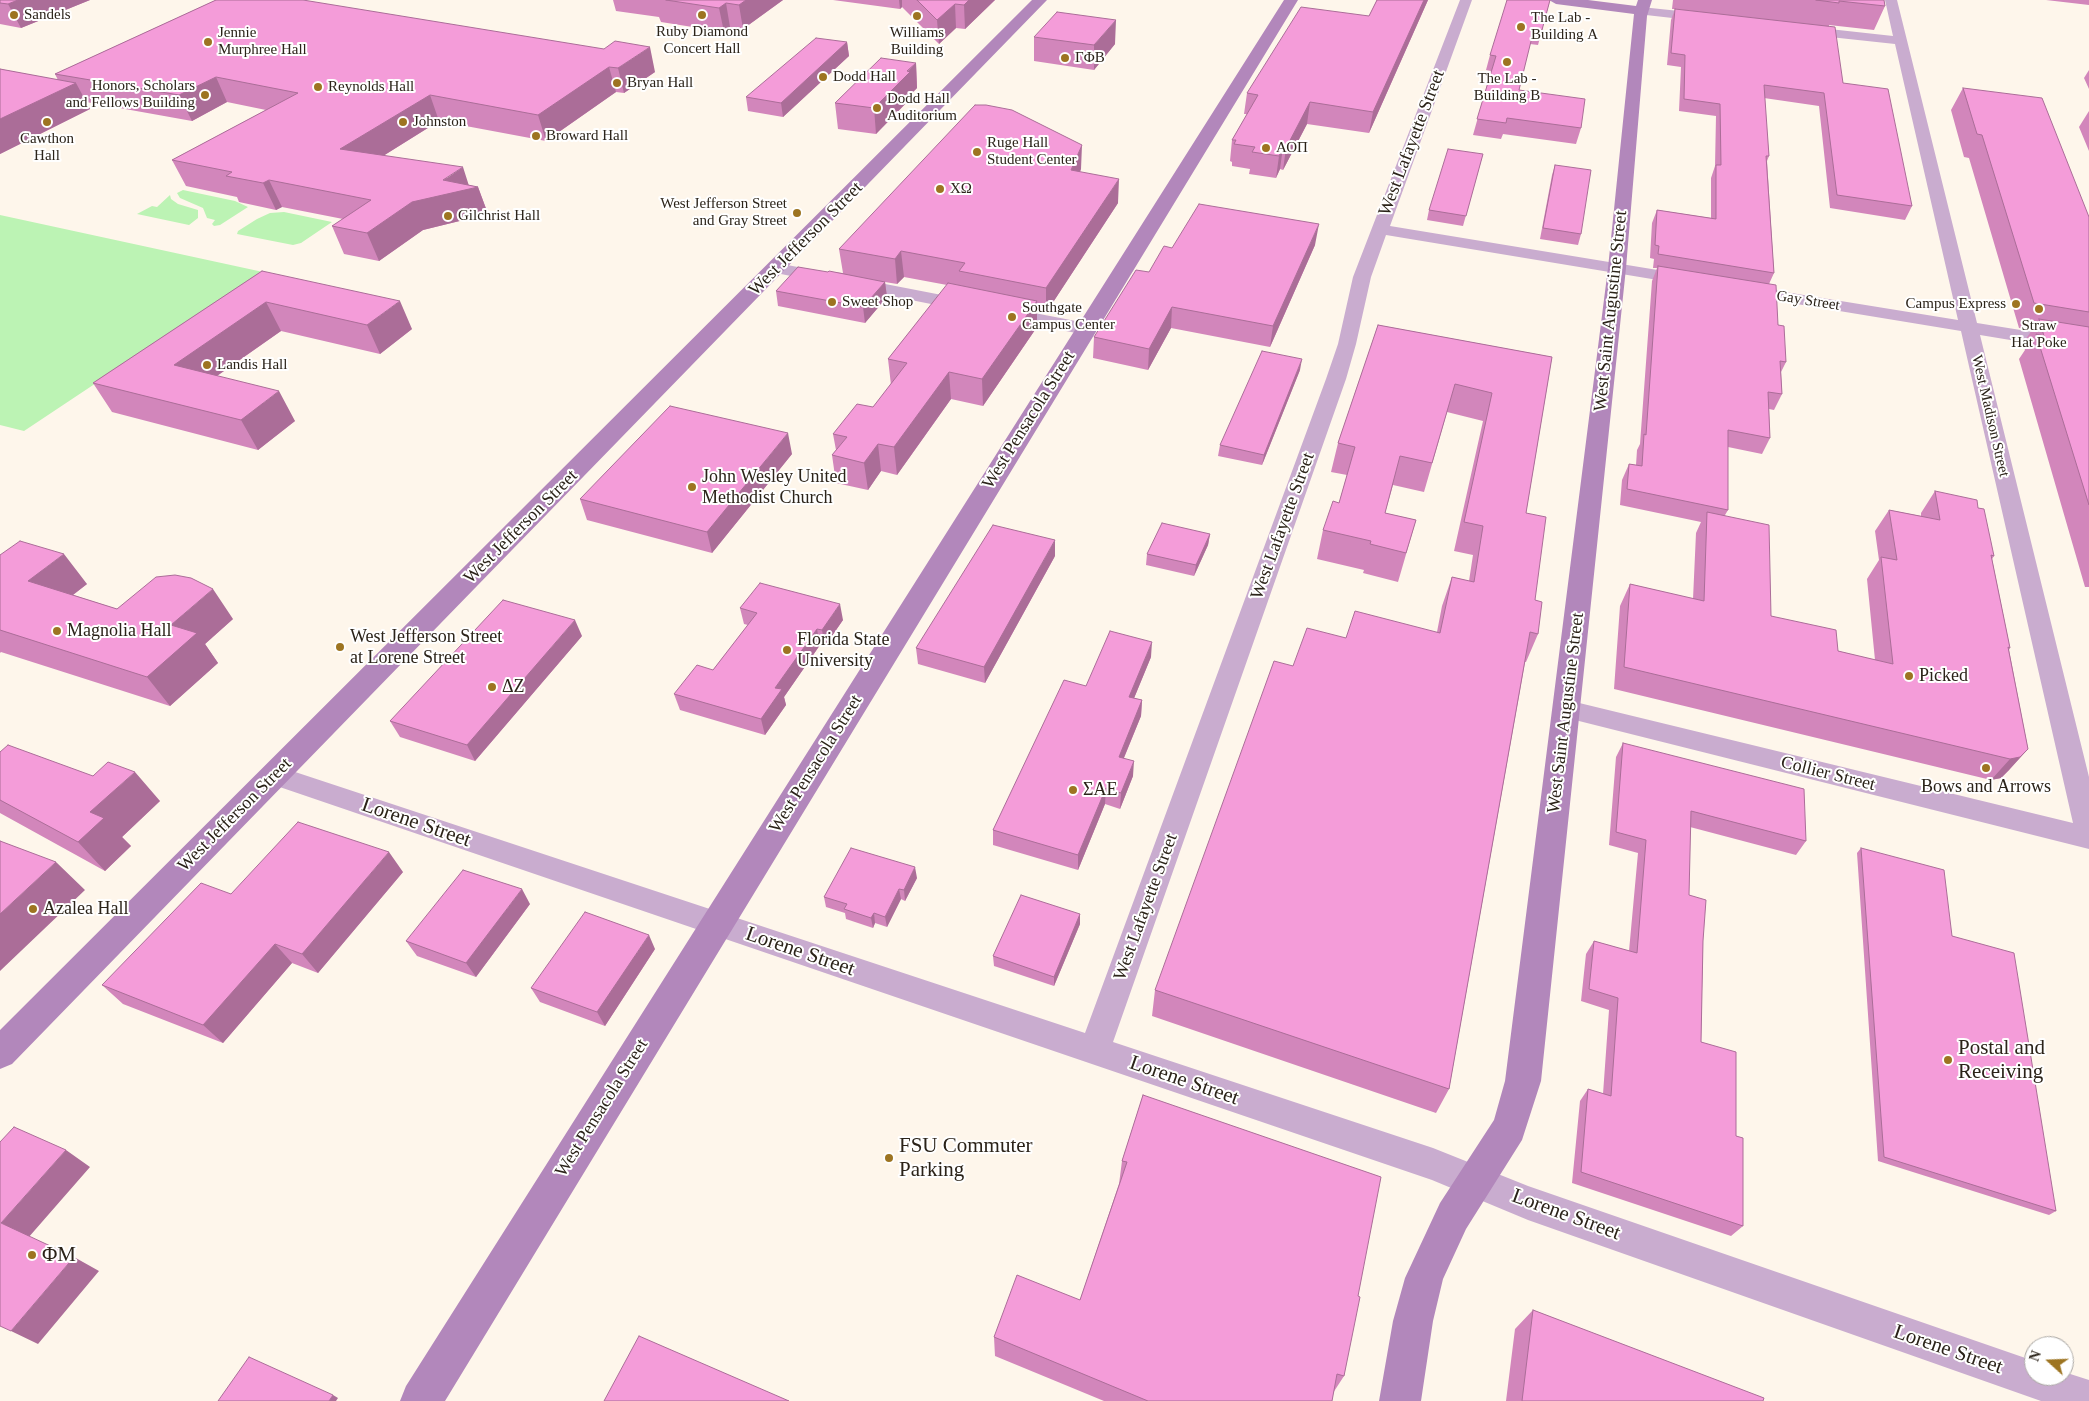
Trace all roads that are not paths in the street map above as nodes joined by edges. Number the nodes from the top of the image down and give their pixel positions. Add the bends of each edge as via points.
1 (1040, 0) edge
2 (1291, 0) edge
3 (1466, 0) edge
4 (1556, 0) edge
5 (1891, 0) edge
6 (1643, 5) edge
7 (1719, 20) edge
8 (1787, 28) edge
9 (1901, 41) junction
10 (1380, 229) junction
11 (777, 268) junction
12 (1616, 268) junction
13 (1701, 283) edge
14 (1726, 287) edge
15 (1968, 327) junction
16 (1086, 329) junction
17 (2089, 347) edge
18 (1567, 709) junction
19 (274, 776) junction
20 (2089, 832) edge
21 (2089, 838) edge
22 (716, 924) junction
23 (1094, 1051) junction
24 (0, 1053) edge
25 (1475, 1181) junction
26 (2089, 1400) edge
27 (421, 1401) edge
28 (1400, 1401) edge

1 - 11 main road, West Jefferson Street
2 - 16 main road, West Pensacola Street
3 - 10 street, West Lafayette Street
4 - 6 main road
5 - 9 street, West Madison Street
6 - 7 street
6 - 12 main road, West Saint Augustine Street
8 - 9 street
9 - 15 street, West Madison Street
10 - 12 street
10 - 23 street, West Lafayette Street via 1362,277 1336,379
11 - 16 street
11 - 19 main road, West Jefferson Street
12 - 13 street
12 - 18 main road, West Saint Augustine Street
14 - 15 street, Gay Street
15 - 17 street, Gay Street
15 - 20 street, West Madison Street
16 - 22 main road, West Pensacola Street
18 - 21 street, Collier Street
18 - 25 main road, West Saint Augustine Street via 1523,1081 1509,1128
19 - 22 street, Lorene Street
19 - 24 main road, West Jefferson Street
22 - 23 street, Lorene Street
22 - 27 main road, West Pensacola Street
23 - 25 street, Lorene Street via 1433,1164
25 - 26 street, Lorene Street via 1528,1203
25 - 28 main road, West Saint Augustine Street via 1442,1237 1424,1278 1413,1321

